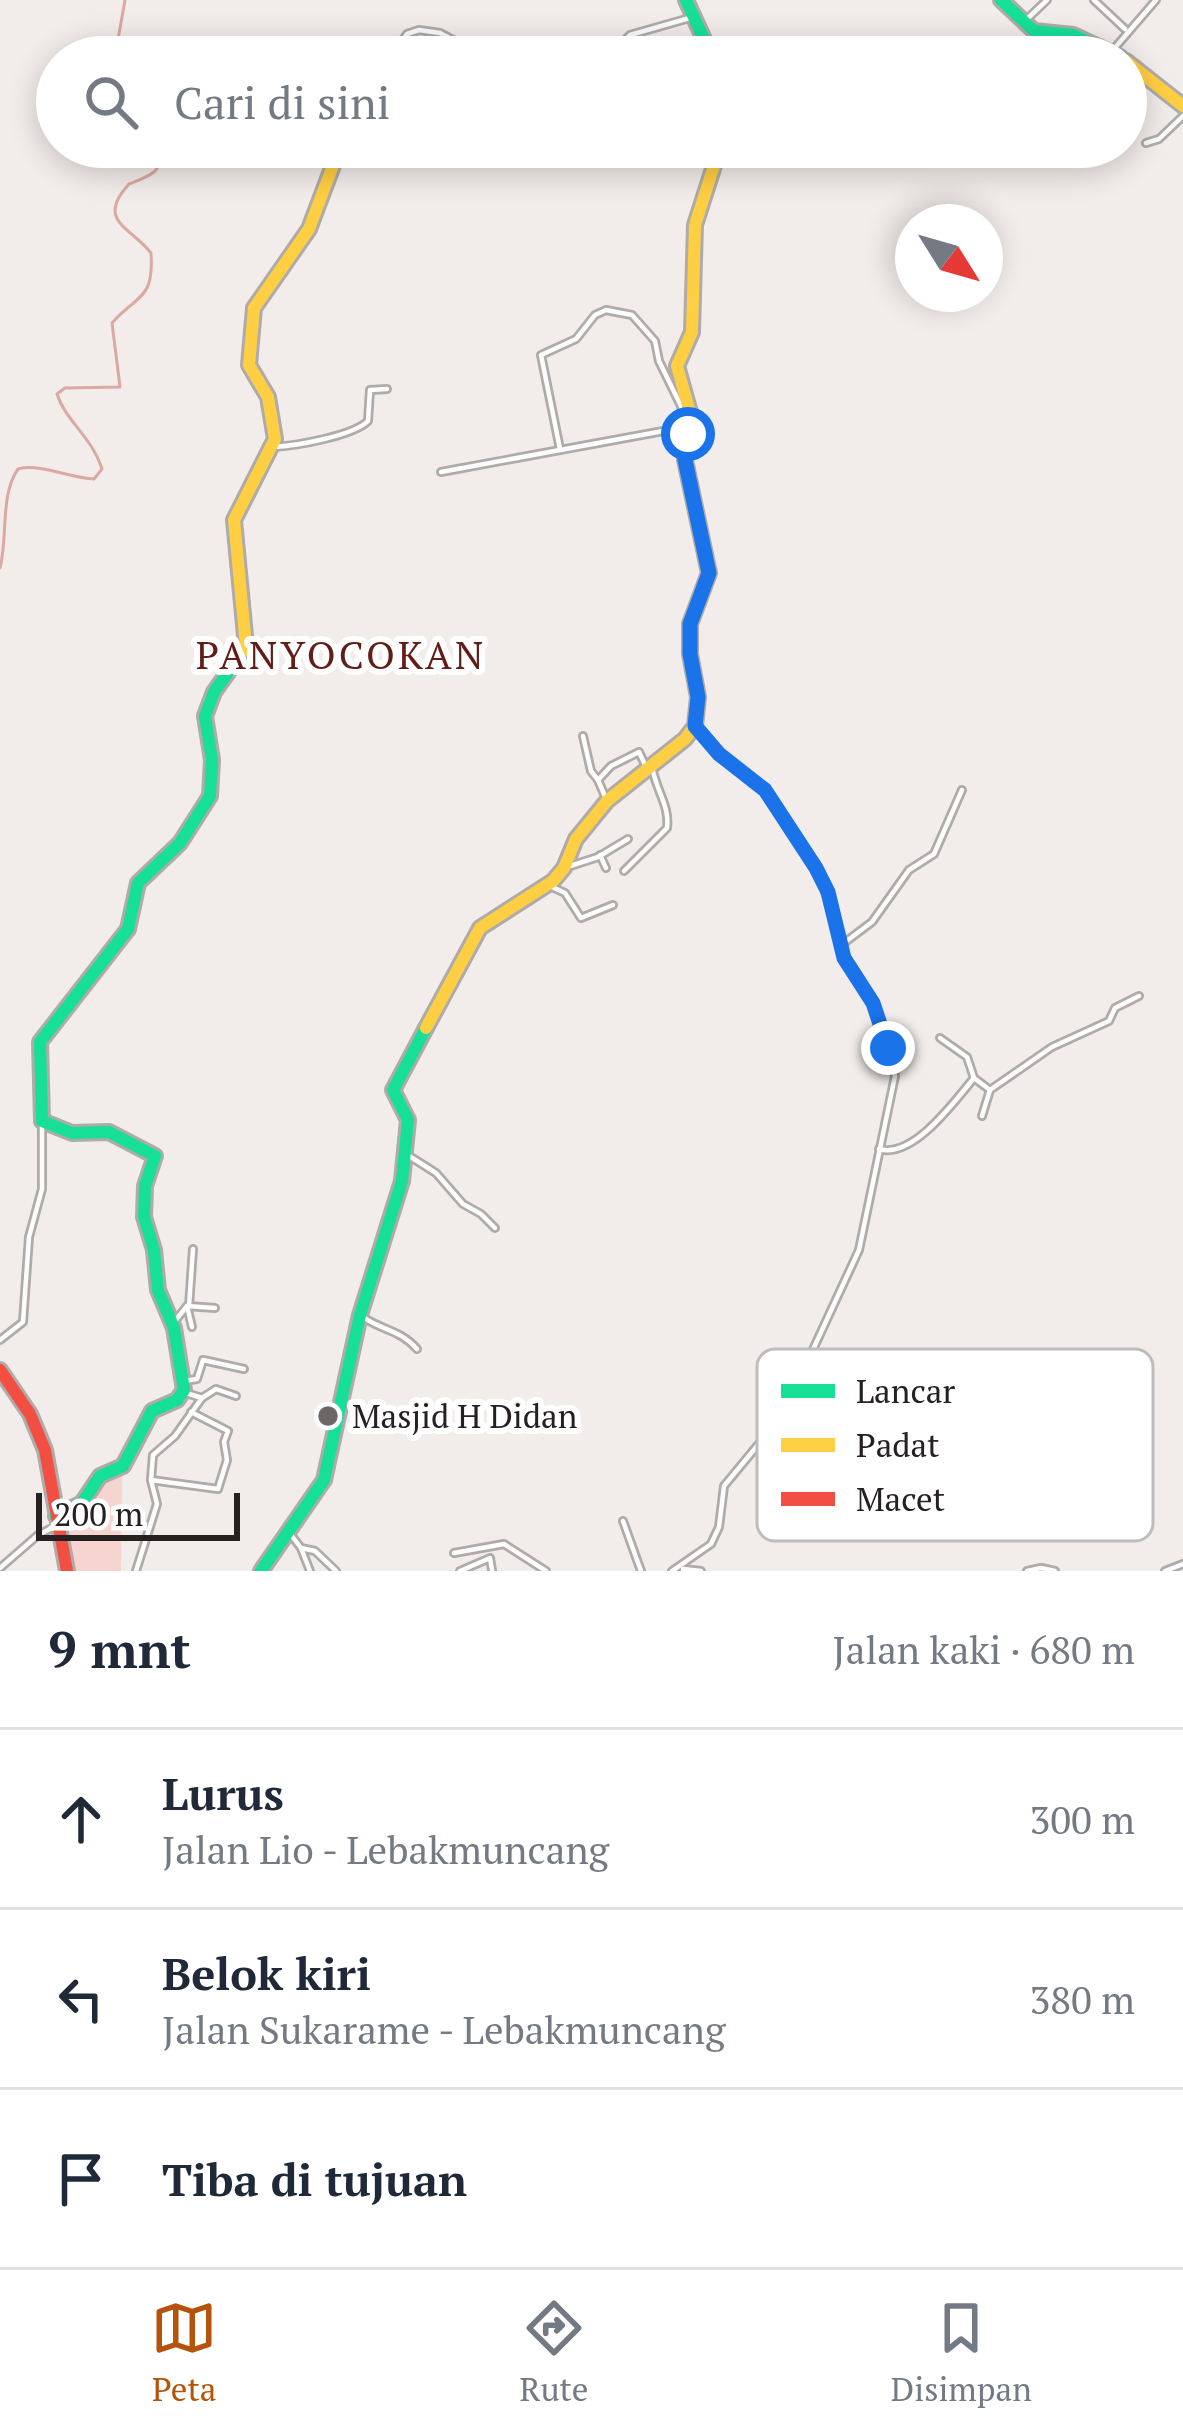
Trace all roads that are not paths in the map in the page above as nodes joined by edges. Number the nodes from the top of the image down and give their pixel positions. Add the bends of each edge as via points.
1 (686, 0) edge
2 (1047, 0) edge
3 (1094, 0) edge
4 (1156, 0) edge
5 (1007, 2) edge
6 (693, 17) junction
7 (1024, 23) junction
8 (1126, 31) junction
9 (406, 36) edge
10 (441, 36) edge
11 (630, 36) edge
12 (702, 36) edge
13 (1075, 36) edge
14 (1125, 36) edge
15 (1147, 78) edge
16 (1183, 106) edge
17 (1183, 116) edge
18 (1147, 143) edge
19 (332, 168) edge
20 (713, 168) edge
21 (387, 389) dead end
22 (687, 416) junction
23 (272, 447) junction
24 (560, 449) junction
25 (442, 472) dead end
26 (695, 726) junction
27 (583, 736) dead end
28 (650, 768) junction
29 (598, 780) junction
30 (962, 790) dead end
31 (607, 801) junction
32 (628, 839) dead end
33 (600, 855) junction
34 (564, 868) junction
35 (607, 868) dead end
36 (623, 871) dead end
37 (548, 885) junction
38 (613, 905) dead end
39 (840, 946) junction
40 (1139, 995) dead end
41 (940, 1038) dead end
42 (974, 1078) junction
43 (989, 1090) junction
44 (982, 1116) dead end
45 (42, 1120) junction
46 (880, 1149) junction
47 (406, 1154) junction
48 (495, 1228) dead end
49 (193, 1249) dead end
50 (188, 1306) junction
51 (214, 1308) dead end
52 (360, 1315) junction
53 (192, 1327) dead end
54 (174, 1328) junction
55 (0, 1340) edge
56 (417, 1349) dead end
57 (813, 1349) edge
58 (244, 1369) dead end
59 (0, 1370) edge
60 (184, 1387) junction
61 (236, 1396) dead end
62 (202, 1398) junction
63 (191, 1412) junction
64 (757, 1449) edge
65 (151, 1480) junction
66 (56, 1521) junction
67 (623, 1521) dead end
68 (288, 1532) junction
69 (489, 1546) junction
70 (302, 1548) junction
71 (454, 1553) dead end
72 (490, 1558) junction
73 (1183, 1564) edge
74 (0, 1568) edge
75 (492, 1570) edge
76 (675, 1570) edge
77 (67, 1571) edge
78 (136, 1571) edge
79 (261, 1571) edge
80 (310, 1571) edge
81 (336, 1571) edge
82 (460, 1571) edge
83 (546, 1571) edge
84 (641, 1571) edge
85 (701, 1571) edge
86 (1027, 1571) edge
87 (1055, 1571) edge
88 (1165, 1571) edge

1 - 6 street
2 - 7 street
3 - 8 street
4 - 8 street
5 - 7 street
6 - 11 street
6 - 12 street
7 - 13 street
8 - 14 street
9 - 10 street
15 - 16 street
17 - 18 street
19 - 23 street via 309,229 254,308 249,365 274,414
20 - 22 street via 695,225 692,332 677,366
21 - 23 street via 370,390 368,421 359,429
22 - 24 street via 674,429
22 - 24 street via 650,333 632,315 606,310 576,339 541,355
22 - 26 street via 685,460 709,573 690,624
23 - 45 street via 234,520 246,646 205,716 210,796 181,843 138,883 128,929 41,1036
24 - 25 street
26 - 28 street
26 - 39 street via 765,790 802,846 828,892
27 - 29 street
28 - 29 street via 638,752
28 - 31 street
28 - 36 street via 667,828
29 - 31 street
30 - 39 street via 934,854 909,870 872,922
31 - 34 street via 576,838
32 - 33 street
33 - 34 street
33 - 35 street
34 - 37 street
37 - 38 street via 565,893 581,918
37 - 47 street via 482,926 434,1008 393,1090 408,1120
39 - 46 street via 873,1003 895,1076
40 - 43 street
41 - 42 street via 968,1057
42 - 43 street
42 - 46 street via 911,1146
43 - 44 street
45 - 54 street via 72,1132 109,1132 155,1156 143,1217
45 - 55 street via 42,1189 29,1237 23,1322
46 - 57 street via 862,1242
47 - 48 street
47 - 52 street
49 - 50 street
50 - 51 street
50 - 53 street
50 - 54 street
52 - 56 street
52 - 68 street via 324,1480
54 - 60 street
58 - 60 street via 202,1360 197,1379
59 - 66 street via 41,1440
60 - 62 street
60 - 66 street via 152,1411 124,1465 100,1476 82,1503
61 - 62 street via 216,1389
62 - 63 street
63 - 65 street via 155,1450
63 - 65 street via 228,1430 217,1491
64 - 76 street via 727,1482 711,1544
65 - 78 street via 158,1504
66 - 74 street
66 - 77 street
67 - 84 street
68 - 70 street
68 - 79 street
69 - 71 street
69 - 72 street
69 - 83 street via 508,1545
70 - 80 street
70 - 81 street
72 - 75 street
72 - 82 street
73 - 88 street
76 - 85 street
86 - 87 street

